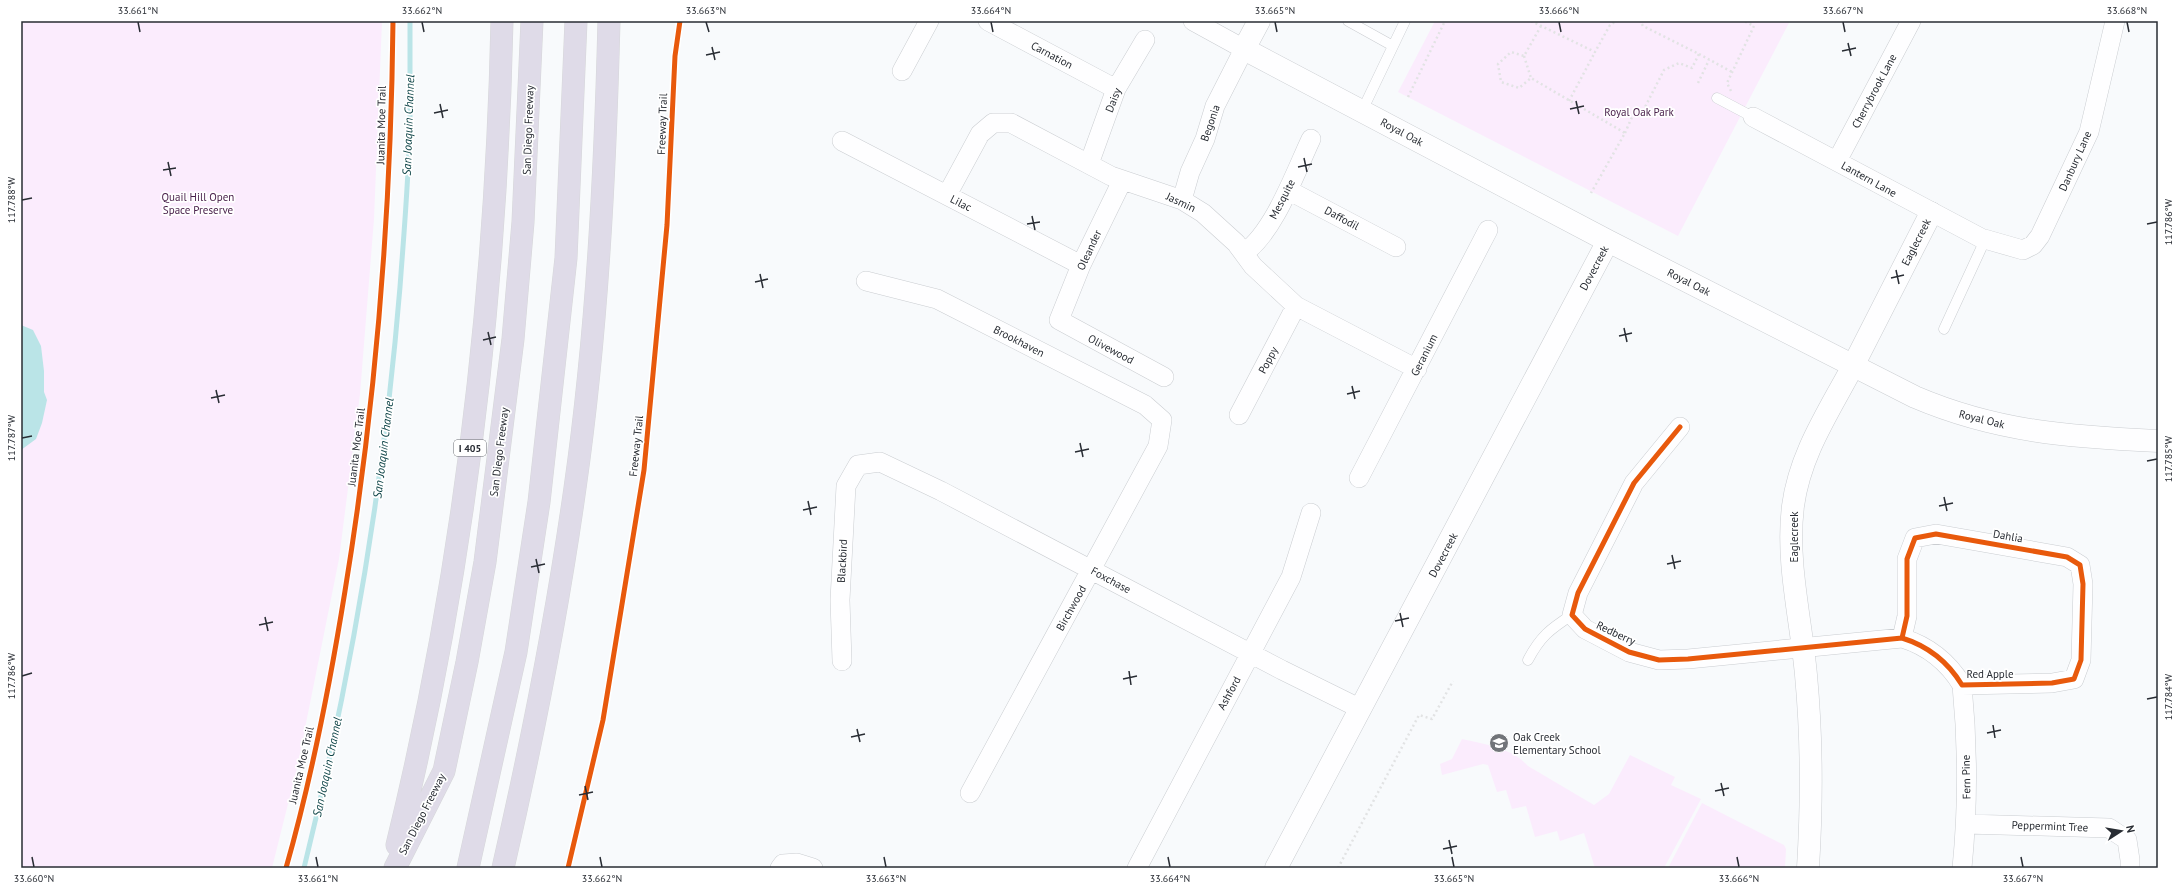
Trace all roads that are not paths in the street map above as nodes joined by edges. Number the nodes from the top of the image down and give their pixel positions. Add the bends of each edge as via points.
1 (502, 21) edge
2 (532, 21) edge
3 (576, 21) edge
4 (609, 21) edge
5 (929, 21) edge
6 (988, 21) edge
7 (1193, 21) edge
8 (1259, 21) edge
9 (1348, 21) edge
10 (1405, 21) edge
11 (1911, 21) edge
12 (2115, 21) edge
13 (1145, 40) dead end
14 (1393, 46) junction
15 (1244, 49) junction
16 (902, 71) dead end
17 (1116, 89) junction
18 (1722, 100) road end
19 (1362, 111) junction
20 (1752, 117) joint
21 (1311, 139) dead end
22 (842, 141) dead end
23 (1837, 161) junction
24 (1089, 164) junction
25 (1122, 181) junction
26 (1288, 190) junction
27 (947, 195) junction
28 (1182, 200) junction
29 (1931, 213) junction
30 (1488, 230) dead end
31 (1985, 240) junction
32 (1608, 241) junction
33 (1396, 247) dead end
34 (2007, 247) joint
35 (1244, 253) junction
36 (1081, 265) junction
37 (866, 281) dead end
38 (1296, 306) junction
39 (1059, 320) joint
40 (1944, 329) dead end
41 (1853, 365) junction
42 (1417, 369) junction
43 (1164, 377) dead end
44 (1239, 415) dead end
45 (1162, 420) joint
46 (1680, 428) dead end
47 (2158, 441) edge
48 (858, 465) joint
49 (1359, 478) dead end
50 (1310, 513) dead end
51 (1092, 569) junction
52 (1572, 615) junction
53 (1902, 638) junction
54 (1804, 648) junction
55 (1250, 653) junction
56 (1528, 660) dead end
57 (842, 661) dead end
58 (2074, 679) joint
59 (1962, 686) junction
60 (1362, 709) junction
61 (970, 793) dead end
62 (1966, 824) junction
63 (391, 868) edge
64 (395, 868) edge
65 (468, 868) edge
66 (503, 868) edge
67 (780, 868) edge
68 (813, 868) edge
69 (1137, 868) edge
70 (1276, 868) edge
71 (1808, 868) edge
72 (1962, 868) edge
73 (2130, 868) edge

1 - 63 highway, San Diego Freeway / I 405 via 490,265 467,473 431,692
2 - 64 highway, San Diego Freeway via 523,222 514,331 485,562 444,771
3 - 65 highway via 566,258 539,502 516,652
4 - 66 highway via 600,228 590,354 575,487 542,690
5 - 16 street
6 - 17 street, Carnation
7 - 15 street
8 - 15 street
9 - 14 lane
10 - 14 lane
11 - 23 street, Cherrybrook Lane
12 - 34 street, Danbury Lane via 2088,132 2040,236 2023,250
13 - 17 street, Daisy
14 - 19 lane
15 - 19 street, Royal Oak
15 - 28 street, Begonia via 1215,106
17 - 24 street, Daisy
18 - 20 lane
19 - 32 street, Royal Oak
20 - 23 street, Lantern Lane
21 - 26 street, Mesquite
22 - 27 street, Lilac
23 - 29 street, Lantern Lane
24 - 25 street, Jasmin
24 - 27 street, Jasmin via 1011,123 993,122 980,134
25 - 28 street, Jasmin
25 - 36 street, Oleander
26 - 33 street, Daffodil
26 - 35 street, Mesquite via 1266,230 1254,246
27 - 36 street, Lilac
28 - 35 street, Jasmin via 1214,222
29 - 31 street, Lantern Lane
29 - 41 street, Eaglecreek
30 - 42 street, Geranium
31 - 34 street, Lantern Lane
31 - 40 lane
32 - 41 street, Royal Oak
32 - 60 street, Dovecreek
35 - 38 street, Jasmin via 1253,266
36 - 39 street, Oleander
37 - 45 street, Brookhaven via 936,299 1145,404
38 - 42 street, Jasmin
38 - 44 street, Poppy
39 - 43 street, Olivewood
41 - 47 street, Royal Oak via 1942,408 1975,418 2046,434
41 - 54 street, Eaglecreek via 1812,442 1804,462 1794,504 1791,528 1792,558
42 - 49 street, Geranium
45 - 51 street, Birchwood via 1158,446
46 - 52 street via 1634,483 1578,593
48 - 51 street, Foxchase via 880,462
48 - 57 street, Blackbird via 846,486 840,600
50 - 55 street, Ashford via 1291,577
51 - 55 street, Foxchase
51 - 61 street, Birchwood
52 - 54 street, Redberry via 1585,629 1629,652 1659,660
52 - 56 lane via 1547,631 1538,641
53 - 54 street, Red Apple
53 - 58 street, Dahlia via 1907,616 1907,559 1915,538 1936,534 2067,556 2080,565 2083,584 2081,660
53 - 59 street, Red Apple via 1924,647 1942,660 1954,672
54 - 71 street, Eaglecreek via 1811,764
55 - 60 street, Foxchase
55 - 69 street, Ashford
58 - 59 street, Red Apple via 2052,683
59 - 62 street, Fern Pine
60 - 70 street, Dovecreek
62 - 72 street, Fern Pine
62 - 73 street, Peppermint Tree via 2109,828 2126,840
67 - 68 street via 783,864 797,863

